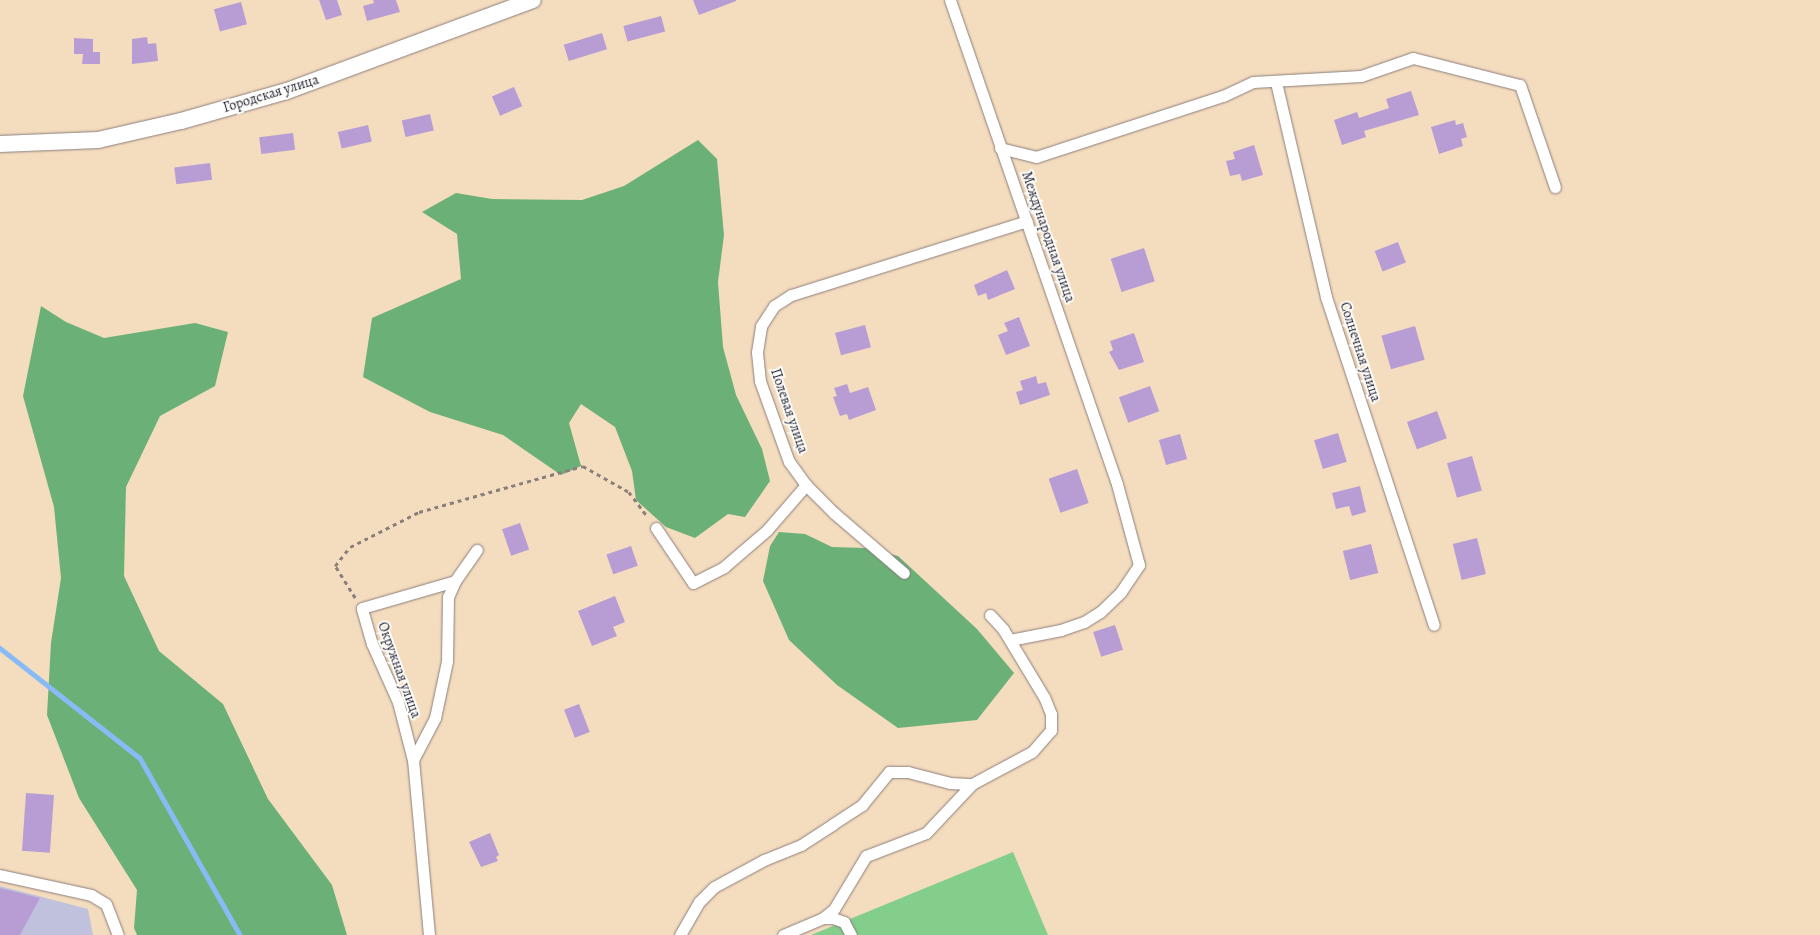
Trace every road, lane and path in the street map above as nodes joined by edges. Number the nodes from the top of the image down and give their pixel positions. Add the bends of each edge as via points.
1 (533, 0) edge
2 (950, 0) edge
3 (1276, 82) junction
4 (0, 144) edge
5 (1000, 148) junction
6 (1555, 187) dead end
7 (1027, 221) junction
8 (806, 485) junction
9 (656, 528) joint
10 (477, 550) dead end
11 (904, 573) dead end
12 (455, 581) junction
13 (362, 608) junction
14 (990, 615) dead end
15 (1434, 625) dead end
16 (1010, 640) junction
17 (413, 760) junction
18 (972, 784) junction
19 (0, 876) edge
20 (823, 918) junction
21 (118, 935) edge
22 (429, 935) edge
23 (680, 935) edge
24 (783, 935) edge
25 (851, 935) edge

1 - 4 main road, Городская улица via 296,87 182,121 98,140
2 - 5 street, Международная улица
3 - 5 street via 1253,82 1223,96 1036,158
3 - 6 street via 1361,76 1413,58 1520,85
3 - 15 street, Солнечная улица via 1326,297
5 - 7 street, Международная улица
7 - 8 street, Полевая улица via 791,295 774,306 761,326 757,352 760,381 789,462
7 - 16 street, Международная улица via 1117,484 1139,565 1100,612 1084,622
8 - 9 street via 768,530 724,567 693,583
8 - 11 street, Полевая улица via 834,514
9 - 13 path via 629,492 583,466 419,512 350,547 335,566
10 - 12 street
12 - 13 street, Окружная улица
12 - 17 street via 448,597 447,661 435,718
13 - 17 street, Окружная улица via 372,644 398,702
14 - 16 street
16 - 18 street via 1044,697 1051,714 1051,730 1032,752
17 - 22 street, Окружная улица
18 - 20 street via 926,833 866,856 834,909
18 - 23 street via 950,783 908,772 889,772 862,805 801,845 764,860 714,887 699,902
19 - 21 street via 91,895 106,904
20 - 24 street
20 - 25 street via 844,922

